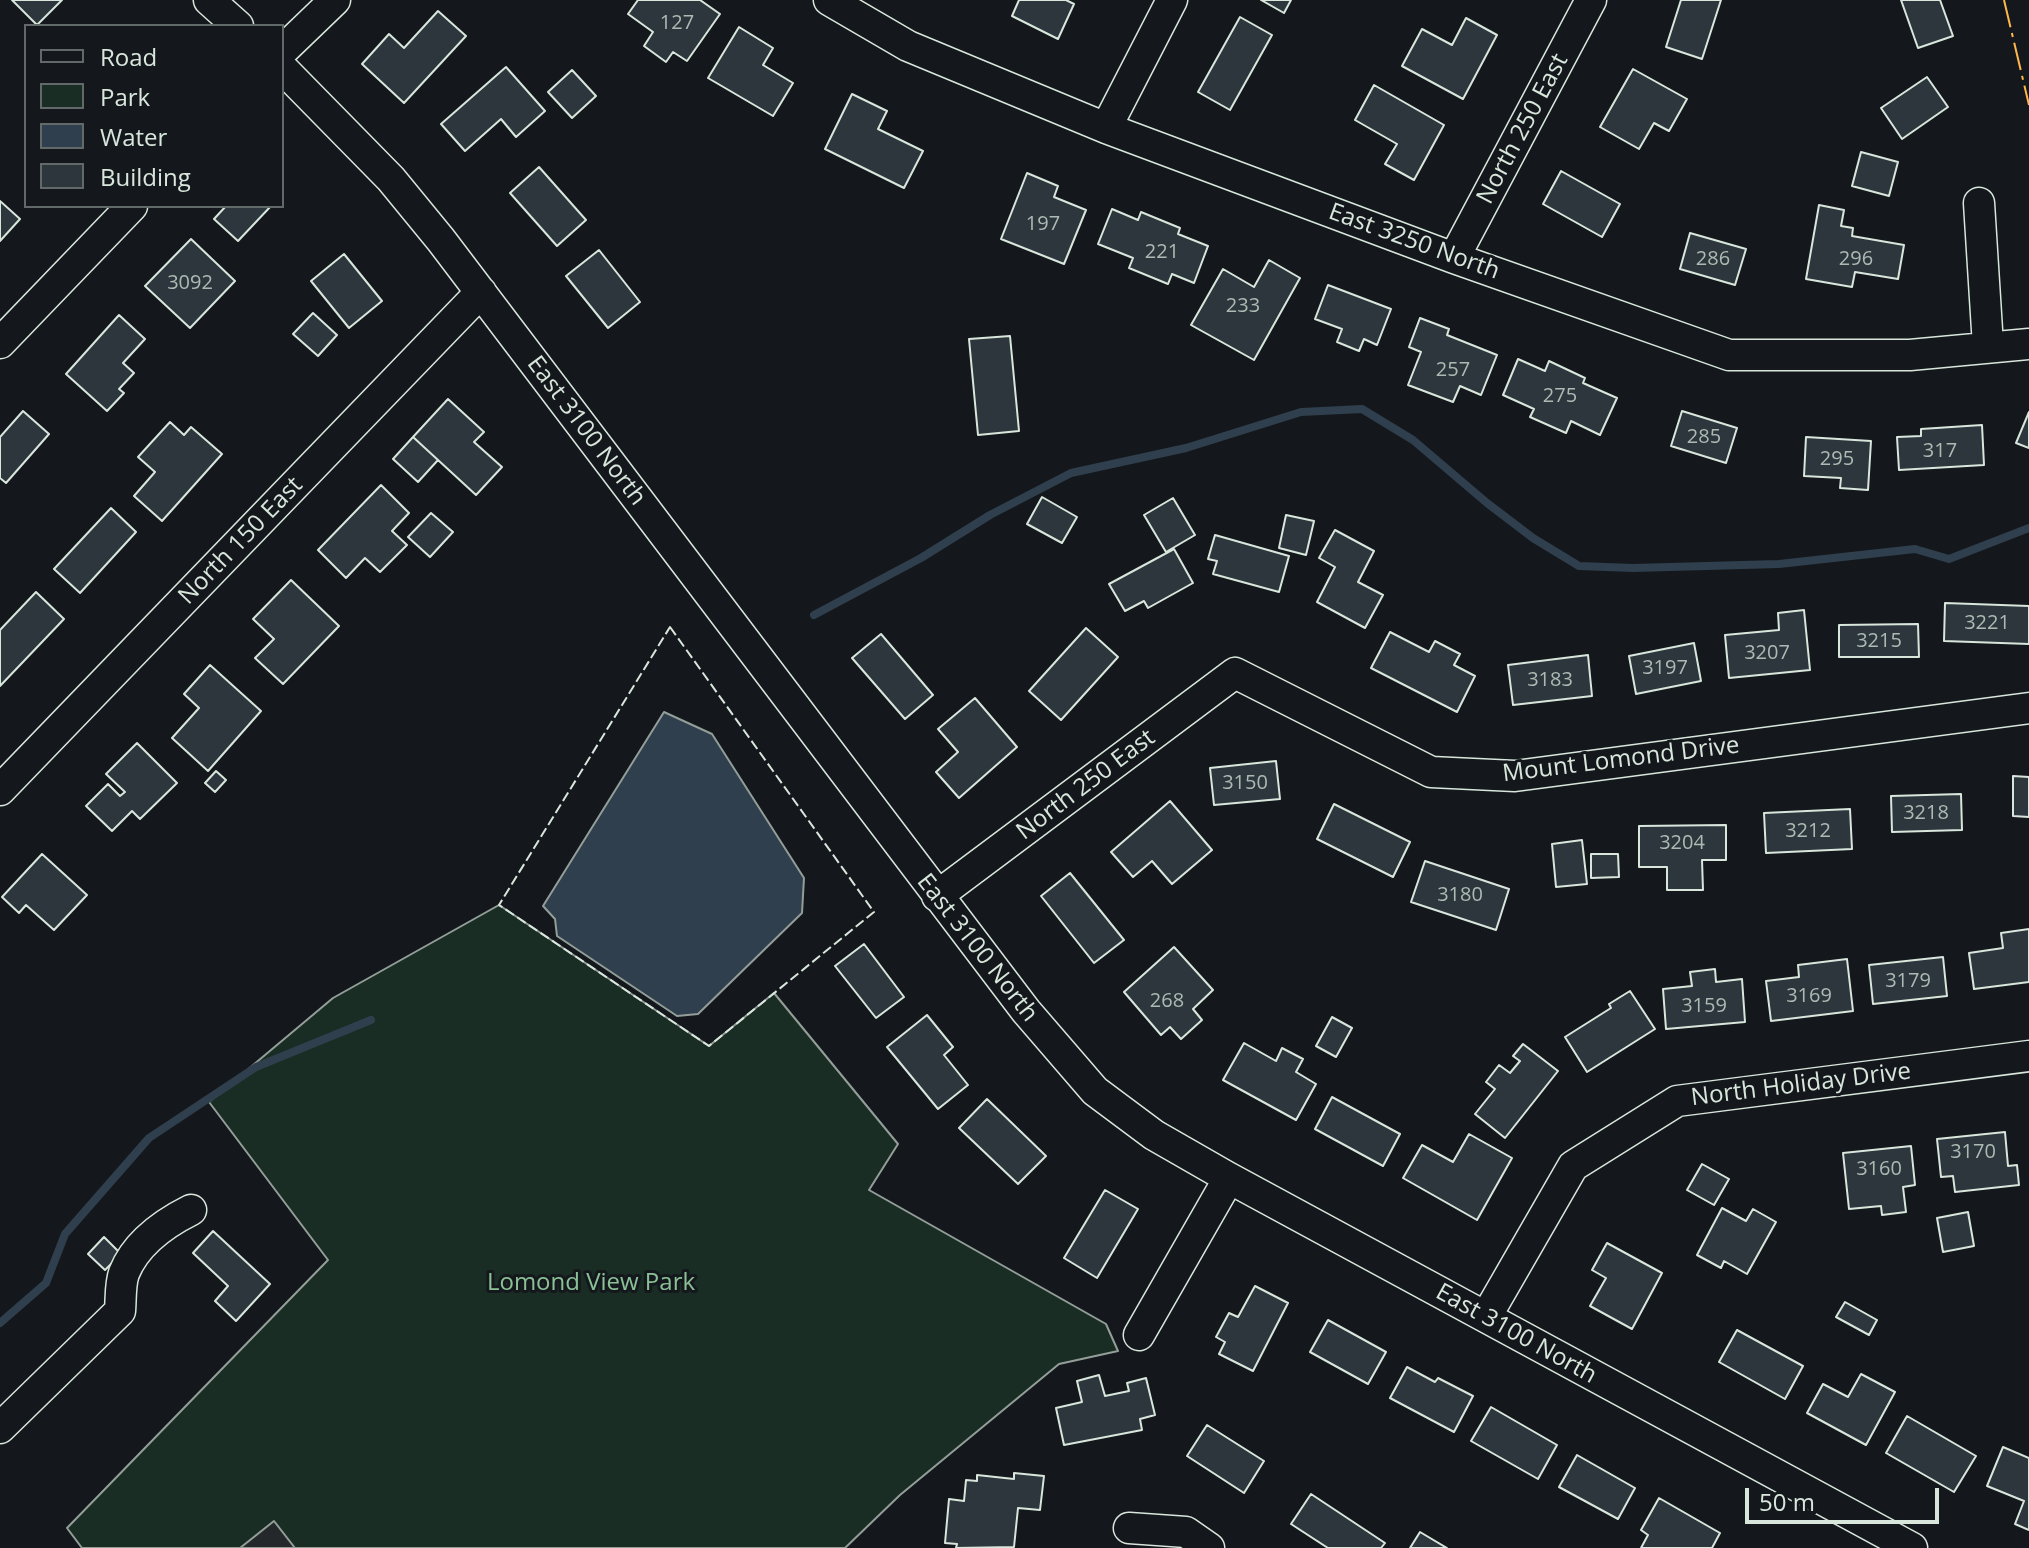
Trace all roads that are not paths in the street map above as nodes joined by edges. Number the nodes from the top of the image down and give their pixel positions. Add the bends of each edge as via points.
1 (209, 0) edge
2 (335, 0) edge
3 (829, 0) edge
4 (1172, 0) edge
5 (1591, 0) edge
6 (236, 24) edge
7 (284, 49) edge
8 (284, 70) edge
9 (1106, 128) junction
10 (1979, 203) dead end
11 (130, 208) edge
12 (1454, 258) junction
13 (481, 292) junction
14 (0, 343) edge
15 (2029, 344) edge
16 (1988, 346) junction
17 (1235, 673) joint
18 (2029, 708) edge
19 (0, 790) edge
20 (937, 896) junction
21 (2029, 1056) edge
22 (1229, 1178) junction
23 (191, 1210) dead end
24 (1486, 1317) junction
25 (1139, 1335) dead end
26 (0, 1428) edge
27 (1129, 1528) dead end
28 (1209, 1548) edge
29 (1912, 1548) edge

1 - 6 street
2 - 7 street
3 - 9 street, East 3250 North via 908,46
4 - 9 street
5 - 12 street, North 250 East
8 - 13 street, East 3100 North via 391,179
9 - 12 street, East 3250 North
10 - 16 street
11 - 14 street
12 - 16 street, East 3250 North via 1729,355 1910,355
13 - 19 street, North 150 East
13 - 20 street, East 3100 North
15 - 16 street, East 3250 North
17 - 18 street, Mount Lomond Drive via 1431,772 1515,776
17 - 20 street, North 250 East
20 - 22 street, East 3100 North via 1095,1091 1154,1135
21 - 24 street, North Holiday Drive via 1677,1101 1573,1166
22 - 24 street, East 3100 North
22 - 25 street
23 - 26 street via 165,1223 137,1249 123,1275 120,1311
24 - 29 street, East 3100 North
27 - 28 street via 1186,1532

